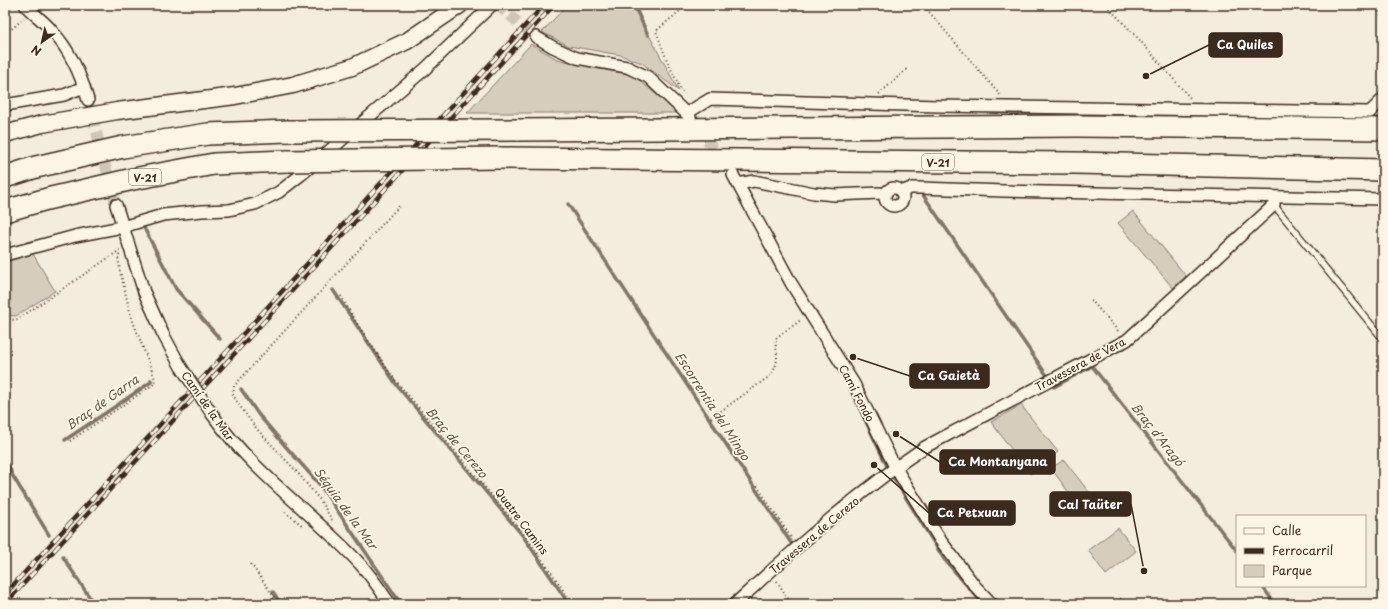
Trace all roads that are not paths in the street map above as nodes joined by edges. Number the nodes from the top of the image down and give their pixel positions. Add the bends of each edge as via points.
1 (460, 5) edge
2 (492, 5) edge
3 (28, 8) edge
4 (536, 37) tunnel mouth
5 (84, 87) junction
6 (1383, 99) edge
7 (88, 100) tunnel mouth
8 (5, 105) edge
9 (1383, 129) edge
10 (5, 134) edge
11 (1383, 170) edge
12 (5, 177) edge
13 (901, 192) junction
14 (885, 195) junction
15 (1383, 199) edge
16 (1274, 201) junction
17 (116, 205) tunnel mouth
18 (5, 211) edge
19 (122, 228) junction
20 (5, 255) edge
21 (1383, 339) edge
22 (895, 468) junction
23 (390, 604) edge
24 (735, 604) edge
25 (992, 604) edge

1 - 10 main road via 407,41 352,67 293,85 235,96 117,111 42,124
2 - 19 street via 425,69 279,192 255,204 229,210 163,215
3 - 5 street via 52,30 69,54
4 - 6 street via 577,58 627,67 648,77 691,112 710,99 1008,107 1370,112
5 - 7 street
5 - 8 street via 64,95
9 - 12 highway, bridge via 1078,126 288,131 208,134 123,147 36,167
11 - 18 highway, V-21, bridge via 499,158 288,161 207,166 125,181
13 - 14 street via 892,188
13 - 14 street via 902,202 895,207 887,204
13 - 16 street via 920,188
14 - 22 street, Camí Fondo via 814,193 754,181 735,180 791,283 854,384
15 - 16 street
16 - 21 lane
16 - 22 street, Travessera de Vera via 1127,340 925,447
17 - 19 street, Camí de la Mar
19 - 20 street via 75,236
19 - 23 street, Camí de la Mar, bridge via 144,292 163,334 181,367 224,431 243,453 362,566
22 - 24 street, Travessera de Cerezo
22 - 25 street, Camí Fondo via 941,542

